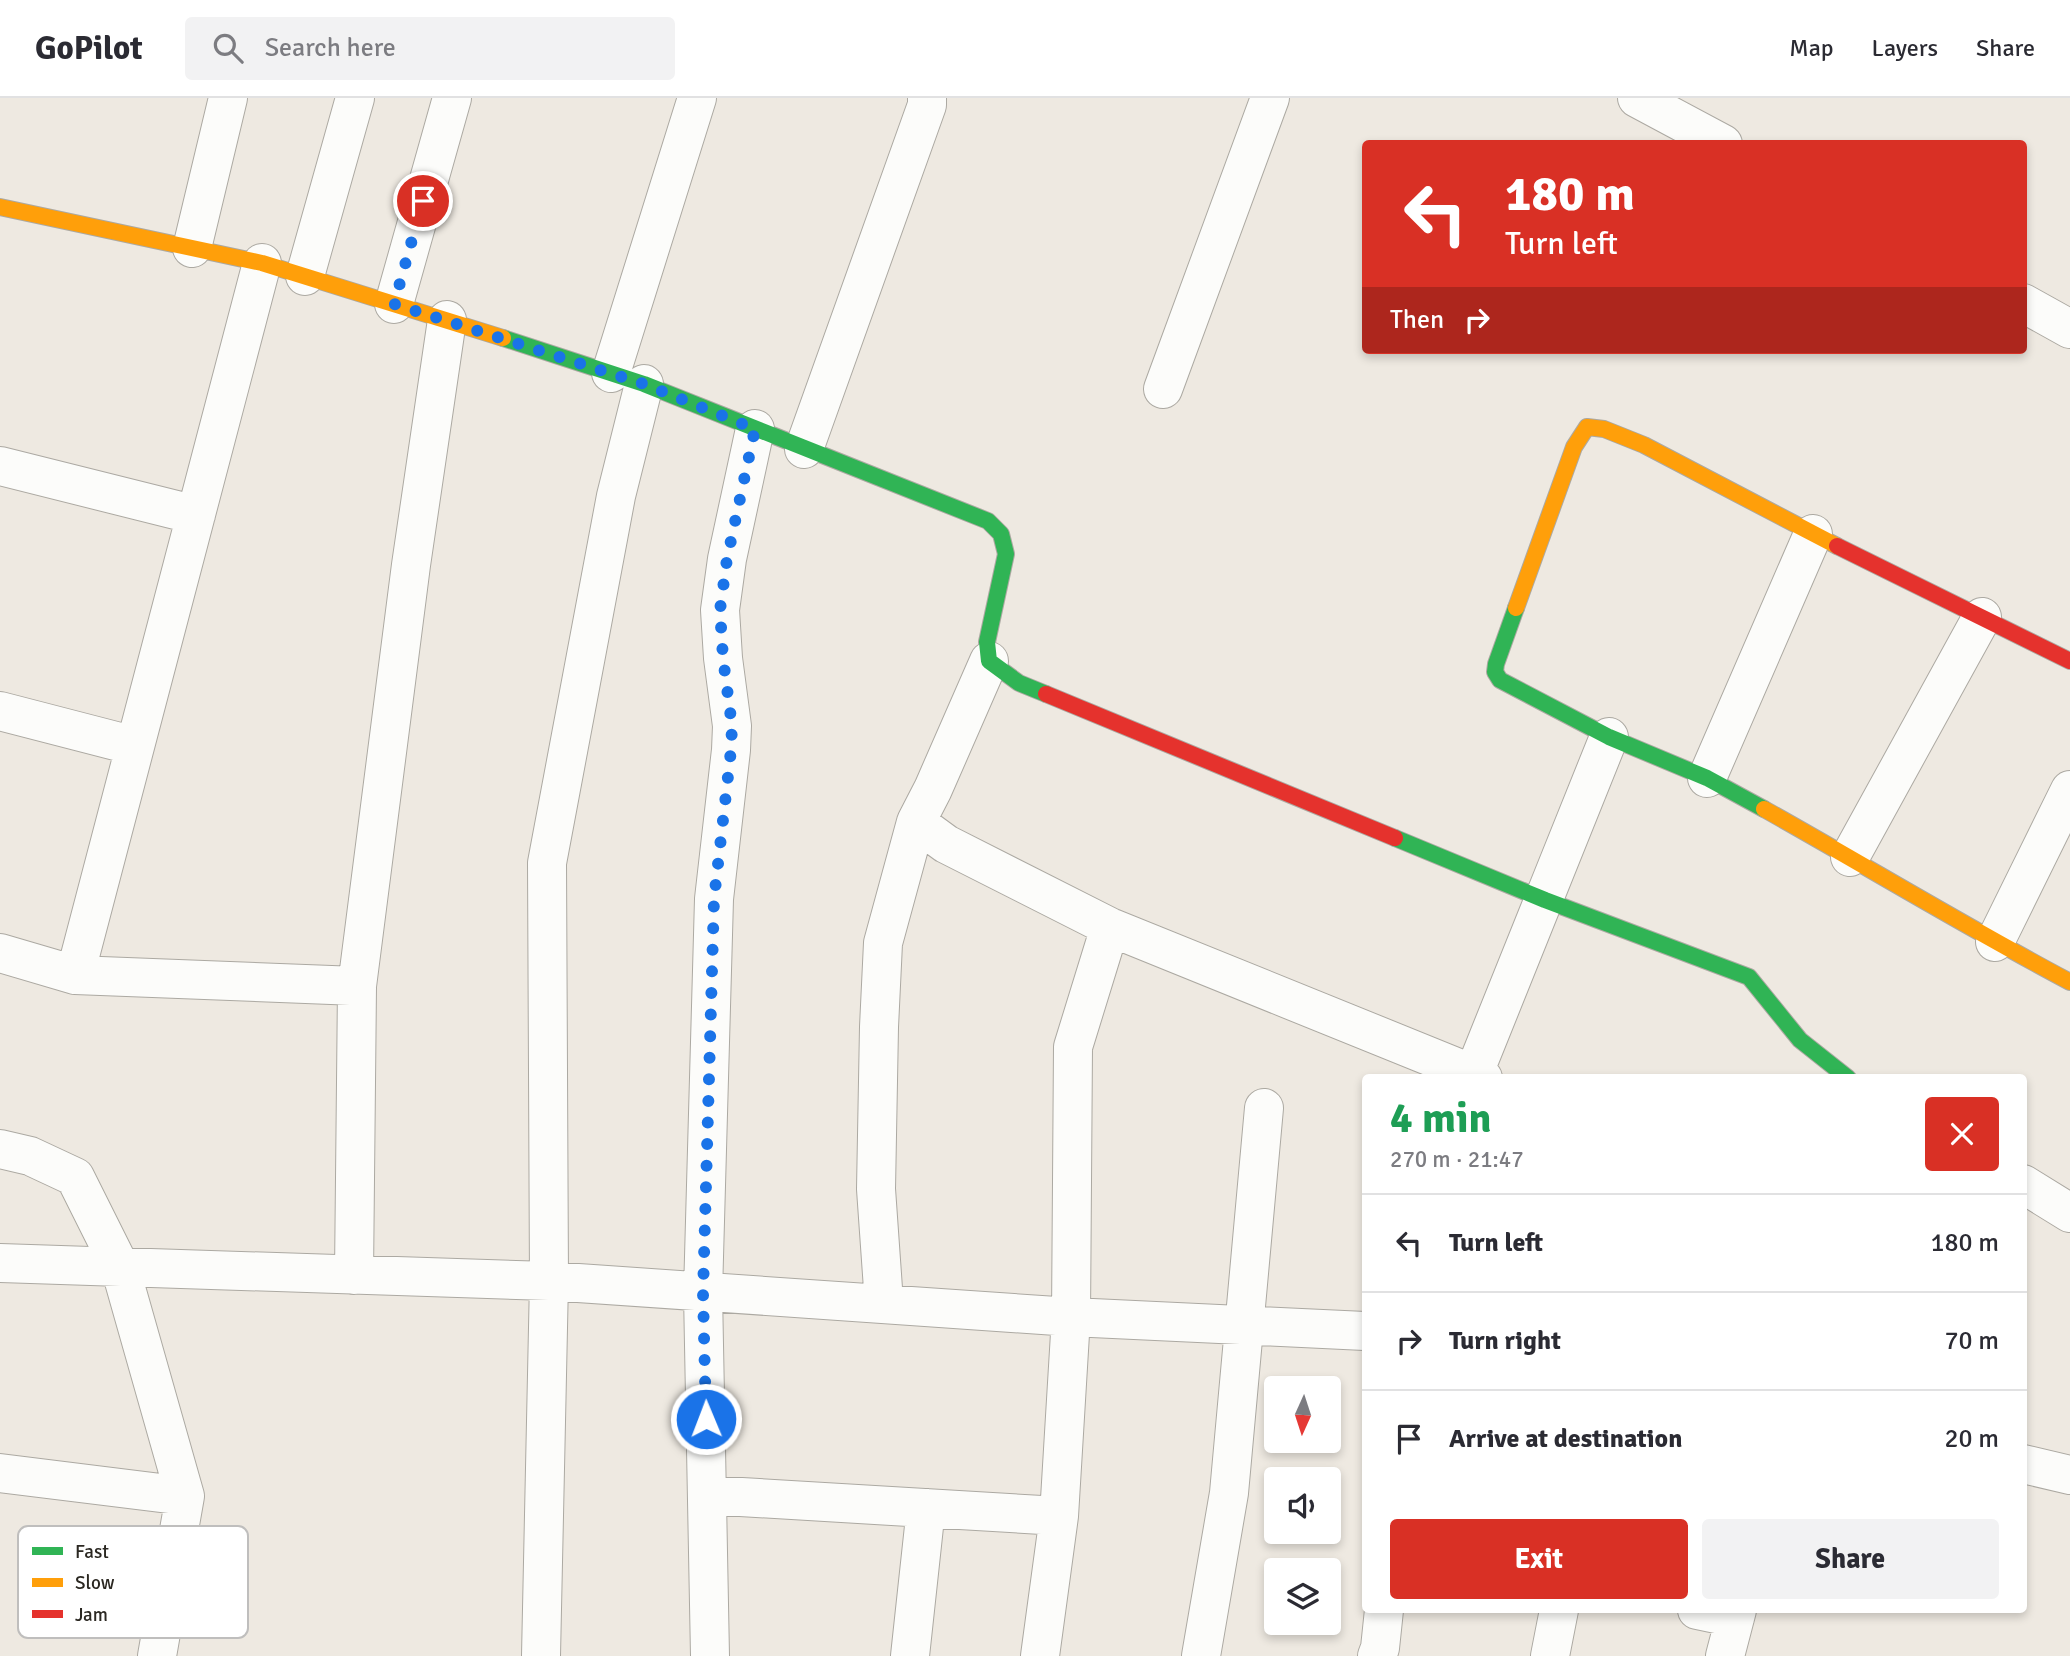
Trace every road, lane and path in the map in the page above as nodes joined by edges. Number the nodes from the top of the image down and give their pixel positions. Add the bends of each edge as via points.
1 (228, 98) edge
2 (355, 98) edge
3 (452, 98) edge
4 (697, 98) edge
5 (927, 98) edge
6 (1270, 98) edge
7 (1637, 98) edge
8 (1716, 140) edge
9 (0, 207) edge
10 (192, 248) junction
11 (262, 263) junction
12 (305, 276) junction
13 (394, 304) junction
14 (2027, 305) edge
15 (447, 320) junction
16 (2070, 329) edge
17 (627, 379) junction
18 (1163, 389) dead end
19 (755, 429) junction
20 (804, 449) junction
21 (0, 466) edge
22 (196, 515) junction
23 (1813, 534) junction
24 (1982, 617) junction
25 (989, 661) junction
26 (2070, 661) edge
27 (0, 711) edge
28 (1609, 737) junction
29 (135, 746) junction
30 (1707, 778) junction
31 (2070, 790) edge
32 (916, 822) junction
33 (1850, 857) junction
34 (1545, 900) junction
35 (1110, 927) junction
36 (1995, 942) junction
37 (0, 953) edge
38 (75, 975) junction
39 (2070, 982) edge
40 (357, 986) junction
41 (1469, 1074) edge
42 (1477, 1074) edge
43 (1836, 1074) edge
44 (1264, 1108) dead end
45 (0, 1149) edge
46 (2027, 1186) edge
47 (2070, 1213) edge
48 (0, 1263) edge
49 (120, 1267) junction
50 (354, 1275) junction
51 (550, 1281) junction
52 (703, 1293) junction
53 (884, 1303) junction
54 (1071, 1317) junction
55 (1243, 1324) junction
56 (1362, 1331) edge
57 (2027, 1465) edge
58 (0, 1473) edge
59 (2070, 1475) edge
60 (707, 1495) junction
61 (185, 1496) junction
62 (926, 1508) junction
63 (1059, 1516) junction
64 (180, 1526) edge
65 (1384, 1613) edge
66 (1558, 1613) edge
67 (1736, 1614) edge
68 (160, 1638) edge
69 (157, 1656) edge
70 (541, 1656) edge
71 (710, 1656) edge
72 (909, 1656) edge
73 (1040, 1656) edge
74 (1201, 1656) edge
75 (1377, 1656) edge
76 (1550, 1656) edge
77 (1725, 1656) edge

1 - 10 street
2 - 12 street
3 - 13 street
4 - 17 street
5 - 20 street
6 - 18 street
7 - 8 street
9 - 10 street
10 - 11 street
11 - 12 street
11 - 22 street
12 - 13 street
13 - 15 street
14 - 16 street
15 - 17 street
15 - 40 street
17 - 19 street
17 - 51 street via 616,496 547,863
19 - 20 street
19 - 52 street via 720,610 732,726 714,899
20 - 25 street via 988,521 1001,534 1006,554 987,642
21 - 22 street
22 - 29 street
23 - 24 street
23 - 28 street via 1644,445 1587,427 1566,468 1495,672 1500,680
23 - 30 street
24 - 26 street
24 - 33 street
25 - 32 street
25 - 34 street via 1019,683
27 - 29 street
28 - 30 street
28 - 34 street
29 - 38 street
30 - 33 street
31 - 36 street
32 - 35 street via 946,844
32 - 53 street via 883,943 876,1189
33 - 36 street
34 - 42 street
34 - 43 street via 1749,977 1800,1040
35 - 41 street
35 - 54 street via 1073,1046
36 - 39 street
37 - 38 street
38 - 40 street
40 - 50 street
44 - 55 street
45 - 49 street via 30,1156 75,1177
46 - 47 street
48 - 49 street
49 - 50 street
49 - 61 street
50 - 51 street
51 - 52 street
51 - 70 street
52 - 53 street
52 - 60 street
53 - 54 street
54 - 55 street
54 - 63 street
55 - 56 street
55 - 74 street via 1229,1493
57 - 59 street
58 - 61 street
60 - 62 street
60 - 71 street
61 - 64 street
62 - 63 street
62 - 72 street
63 - 73 street
65 - 75 street
66 - 76 street
67 - 77 street
68 - 69 street

